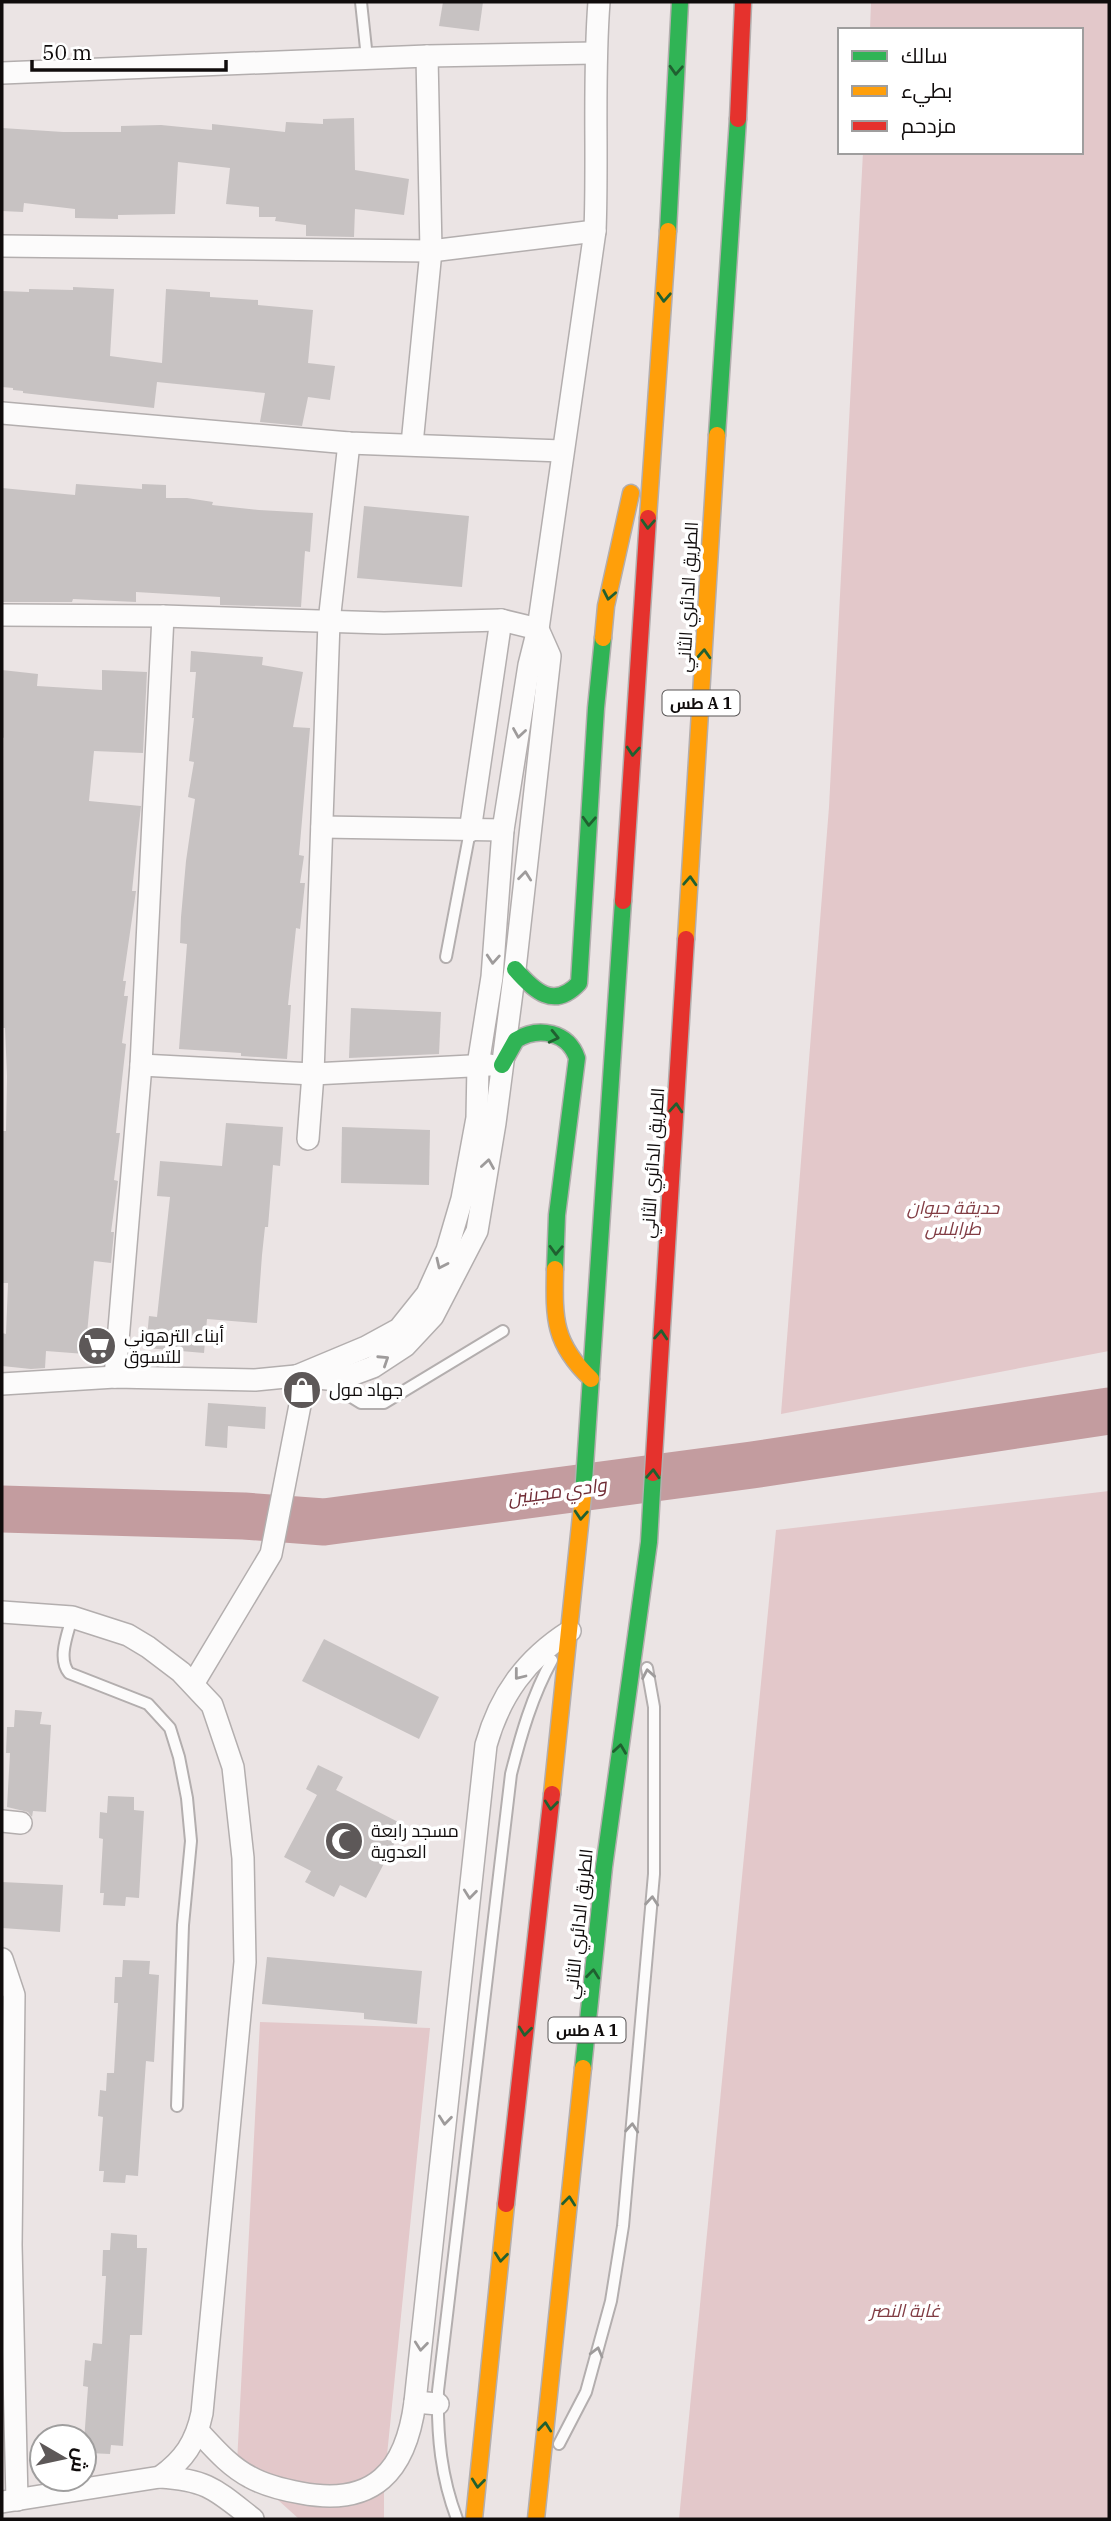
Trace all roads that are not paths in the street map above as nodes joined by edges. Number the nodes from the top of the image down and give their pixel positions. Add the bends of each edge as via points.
1 (362, 2) edge
2 (599, 2) edge
3 (680, 2) edge
4 (743, 2) edge
5 (595, 53) junction
6 (427, 56) junction
7 (368, 58) junction
8 (2, 72) edge
9 (595, 231) junction
10 (2, 246) edge
11 (431, 251) junction
12 (2, 413) edge
13 (652, 435) junction
14 (349, 443) junction
15 (412, 444) junction
16 (562, 451) junction
17 (2, 615) edge
18 (163, 616) junction
19 (500, 620) junction
20 (329, 622) junction
21 (538, 629) junction
22 (322, 827) junction
23 (503, 830) junction
24 (470, 831) junction
25 (446, 957) dead end
26 (515, 969) junction
27 (141, 1065) junction
28 (478, 1065) junction
29 (502, 1065) junction
30 (313, 1074) junction
31 (308, 1139) dead end
32 (503, 1331) dead end
33 (296, 1376) junction
34 (115, 1377) junction
35 (591, 1379) junction
36 (338, 1380) junction
37 (2, 1384) edge
38 (2, 1612) edge
39 (72, 1617) junction
40 (639, 1620) junction
41 (570, 1631) junction
42 (193, 1684) junction
43 (2, 1959) edge
44 (177, 2106) dead end
45 (6, 2245) edge
46 (7, 2381) edge
47 (415, 2402) junction
48 (438, 2404) junction
49 (198, 2431) junction
50 (160, 2477) junction
51 (540, 2480) junction
52 (9, 2501) edge
53 (245, 2519) edge
54 (457, 2519) edge
55 (474, 2519) edge
56 (536, 2519) edge

1 - 7 lane
2 - 5 street
3 -> 13 highway, طس A 1 via 662,338
40 -> 4 highway, الطريق الدائري الثاني / طس A 1 via 649,1542 736,176
5 - 6 street
5 - 9 street
6 - 7 street
6 - 11 street
7 - 8 street
9 - 11 street
9 - 16 street
10 - 11 street
11 - 15 street
12 - 14 street
13 -> 26 highway via 630,495 606,606 579,984 573,992 548,996 537,993
13 -> 35 highway, طس A 1
14 - 15 street
14 - 20 street
15 - 16 street
16 - 21 street
17 - 18 street
18 - 20 street
18 - 27 street
19 - 20 street
19 - 21 street
19 - 24 street
20 - 22 street
21 -> 23 street
26 -> 21 street via 550,670 550,656
22 - 24 street
22 - 30 street
23 - 24 street
23 -> 28 street via 492,977
24 - 25 lane
26 - 29 street
27 - 30 street
27 - 34 street
28 - 29 street
28 - 30 street
28 -> 33 street via 477,1118 462,1199 447,1250 427,1294 399,1329
29 -> 35 highway via 515,1041 527,1035 556,1035 573,1047 577,1058 557,1215 554,1315 556,1331 571,1360
36 -> 29 street via 373,1367 405,1346 433,1316 477,1231
30 - 31 street
32 - 36 lane via 384,1402 361,1403 348,1395
33 - 34 street via 255,1380
33 - 36 street
33 - 42 street via 301,1400 271,1554
34 - 37 street
35 -> 41 highway, طس A 1
38 - 39 street
39 - 42 street via 128,1635
39 - 44 lane via 64,1667 148,1704 170,1728 179,1757 191,1841 183,1926
51 -> 40 highway, الطريق الدائري الثاني / طس A 1 via 604,1867
51 -> 40 lane via 586,2392 611,2301 623,2226 654,1874 654,1707
41 -> 47 street via 520,1672 499,1707 486,1745
41 - 48 lane via 534,1700 511,1774
41 -> 55 highway, طس A 1
42 - 49 street via 212,1705 233,1767 243,1858 245,1962
43 - 45 street via 14,1995
45 - 46 street
46 - 52 street
47 - 48 street
47 - 49 street via 407,2443 390,2472 365,2489 335,2498 290,2491 251,2478
48 - 54 lane via 442,2471
49 - 50 street via 176,2465
50 - 52 street
50 - 53 street via 190,2479 208,2486 226,2496
51 - 56 highway, الطريق الدائري الثاني / طس A 1

